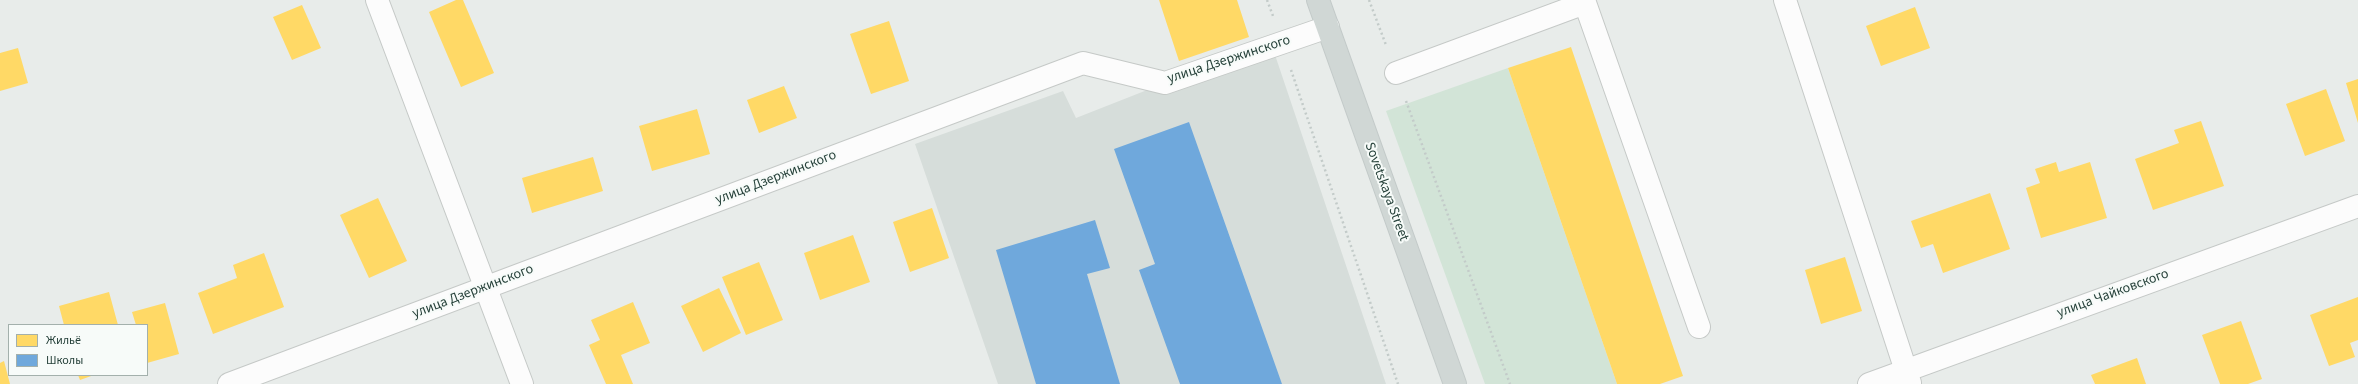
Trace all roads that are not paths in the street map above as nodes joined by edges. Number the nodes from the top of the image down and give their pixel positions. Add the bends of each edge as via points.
1 (376, 0) edge
2 (1318, 0) edge
3 (1785, 0) edge
4 (1585, 2) edge
5 (1328, 27) junction
6 (1396, 73) road end
7 (2358, 206) edge
8 (486, 287) junction
9 (1699, 327) dead end
10 (1907, 377) edge
11 (229, 384) edge
12 (522, 384) edge
13 (1455, 384) edge
14 (1869, 384) edge

1 - 8 street
2 - 5 main road, Sovetskaya Street
3 - 10 street
4 - 6 street
4 - 9 street
5 - 8 street, улица Дзержинского via 1165,83 1083,63
5 - 13 main road, Sovetskaya Street
7 - 10 street, улица Чайковского
8 - 11 street, улица Дзержинского
8 - 12 street
10 - 14 street, улица Чайковского

